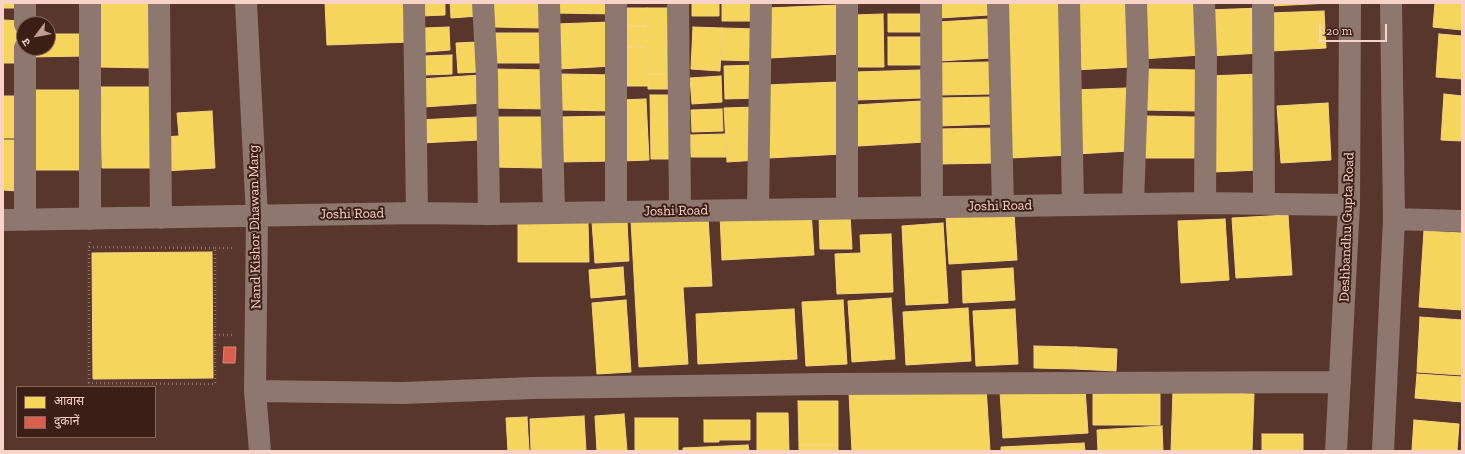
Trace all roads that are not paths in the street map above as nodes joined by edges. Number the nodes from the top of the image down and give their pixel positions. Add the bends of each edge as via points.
1 (25, 3) edge
2 (90, 3) edge
3 (159, 3) edge
4 (246, 3) edge
5 (414, 3) edge
6 (483, 3) edge
7 (548, 3) edge
8 (616, 3) edge
9 (678, 3) edge
10 (761, 3) edge
11 (848, 3) edge
12 (931, 3) edge
13 (998, 3) edge
14 (1069, 3) edge
15 (1136, 3) edge
16 (1204, 3) edge
17 (1264, 3) edge
18 (1350, 3) edge
19 (1392, 3) edge
20 (25, 16) edge
21 (25, 56) edge
22 (1205, 203) junction
23 (1133, 204) junction
24 (1264, 204) junction
25 (1073, 205) junction
26 (1350, 205) junction
27 (1003, 206) junction
28 (932, 207) junction
29 (847, 208) junction
30 (680, 210) junction
31 (758, 210) junction
32 (554, 212) junction
33 (616, 212) junction
34 (417, 213) junction
35 (489, 214) junction
36 (257, 217) junction
37 (161, 218) junction
38 (90, 219) junction
39 (3, 220) edge
40 (25, 220) junction
41 (1394, 220) junction
42 (1462, 221) edge
43 (1340, 382) junction
44 (256, 391) junction
45 (260, 451) edge
46 (1336, 451) edge
47 (1383, 451) edge

1 - 20 street
2 - 38 street
3 - 37 street
4 - 36 street, Nand Kishor Dhawan Marg
5 - 34 street
6 - 35 street
7 - 32 street
8 - 33 street
9 - 30 street
10 - 31 street
11 - 29 street
12 - 28 street
13 - 27 street
14 - 25 street
15 - 23 street via 1138,65
16 - 22 street
17 - 24 street
18 - 26 street, Deshbandhu Gupta Road
19 - 41 street
21 - 40 street
22 - 23 street, Joshi Road
22 - 24 street, Joshi Road
23 - 25 street, Joshi Road
24 - 26 street, Joshi Road
25 - 27 street, Joshi Road
26 - 43 street, Deshbandhu Gupta Road
27 - 28 street, Joshi Road
28 - 29 street, Joshi Road
29 - 31 street, Joshi Road
30 - 31 street, Joshi Road
30 - 33 street, Joshi Road
32 - 33 street, Joshi Road
32 - 35 street, Joshi Road
34 - 35 street, Joshi Road
34 - 36 street, Joshi Road
36 - 37 street, Joshi Road
36 - 44 street, Nand Kishor Dhawan Marg
37 - 38 street, Joshi Road
38 - 40 street, Joshi Road
39 - 40 street, Joshi Road
41 - 42 street
41 - 47 street
43 - 44 street via 837,384 533,388 403,393
43 - 46 street, Deshbandhu Gupta Road
44 - 45 street, Nand Kishor Dhawan Marg

